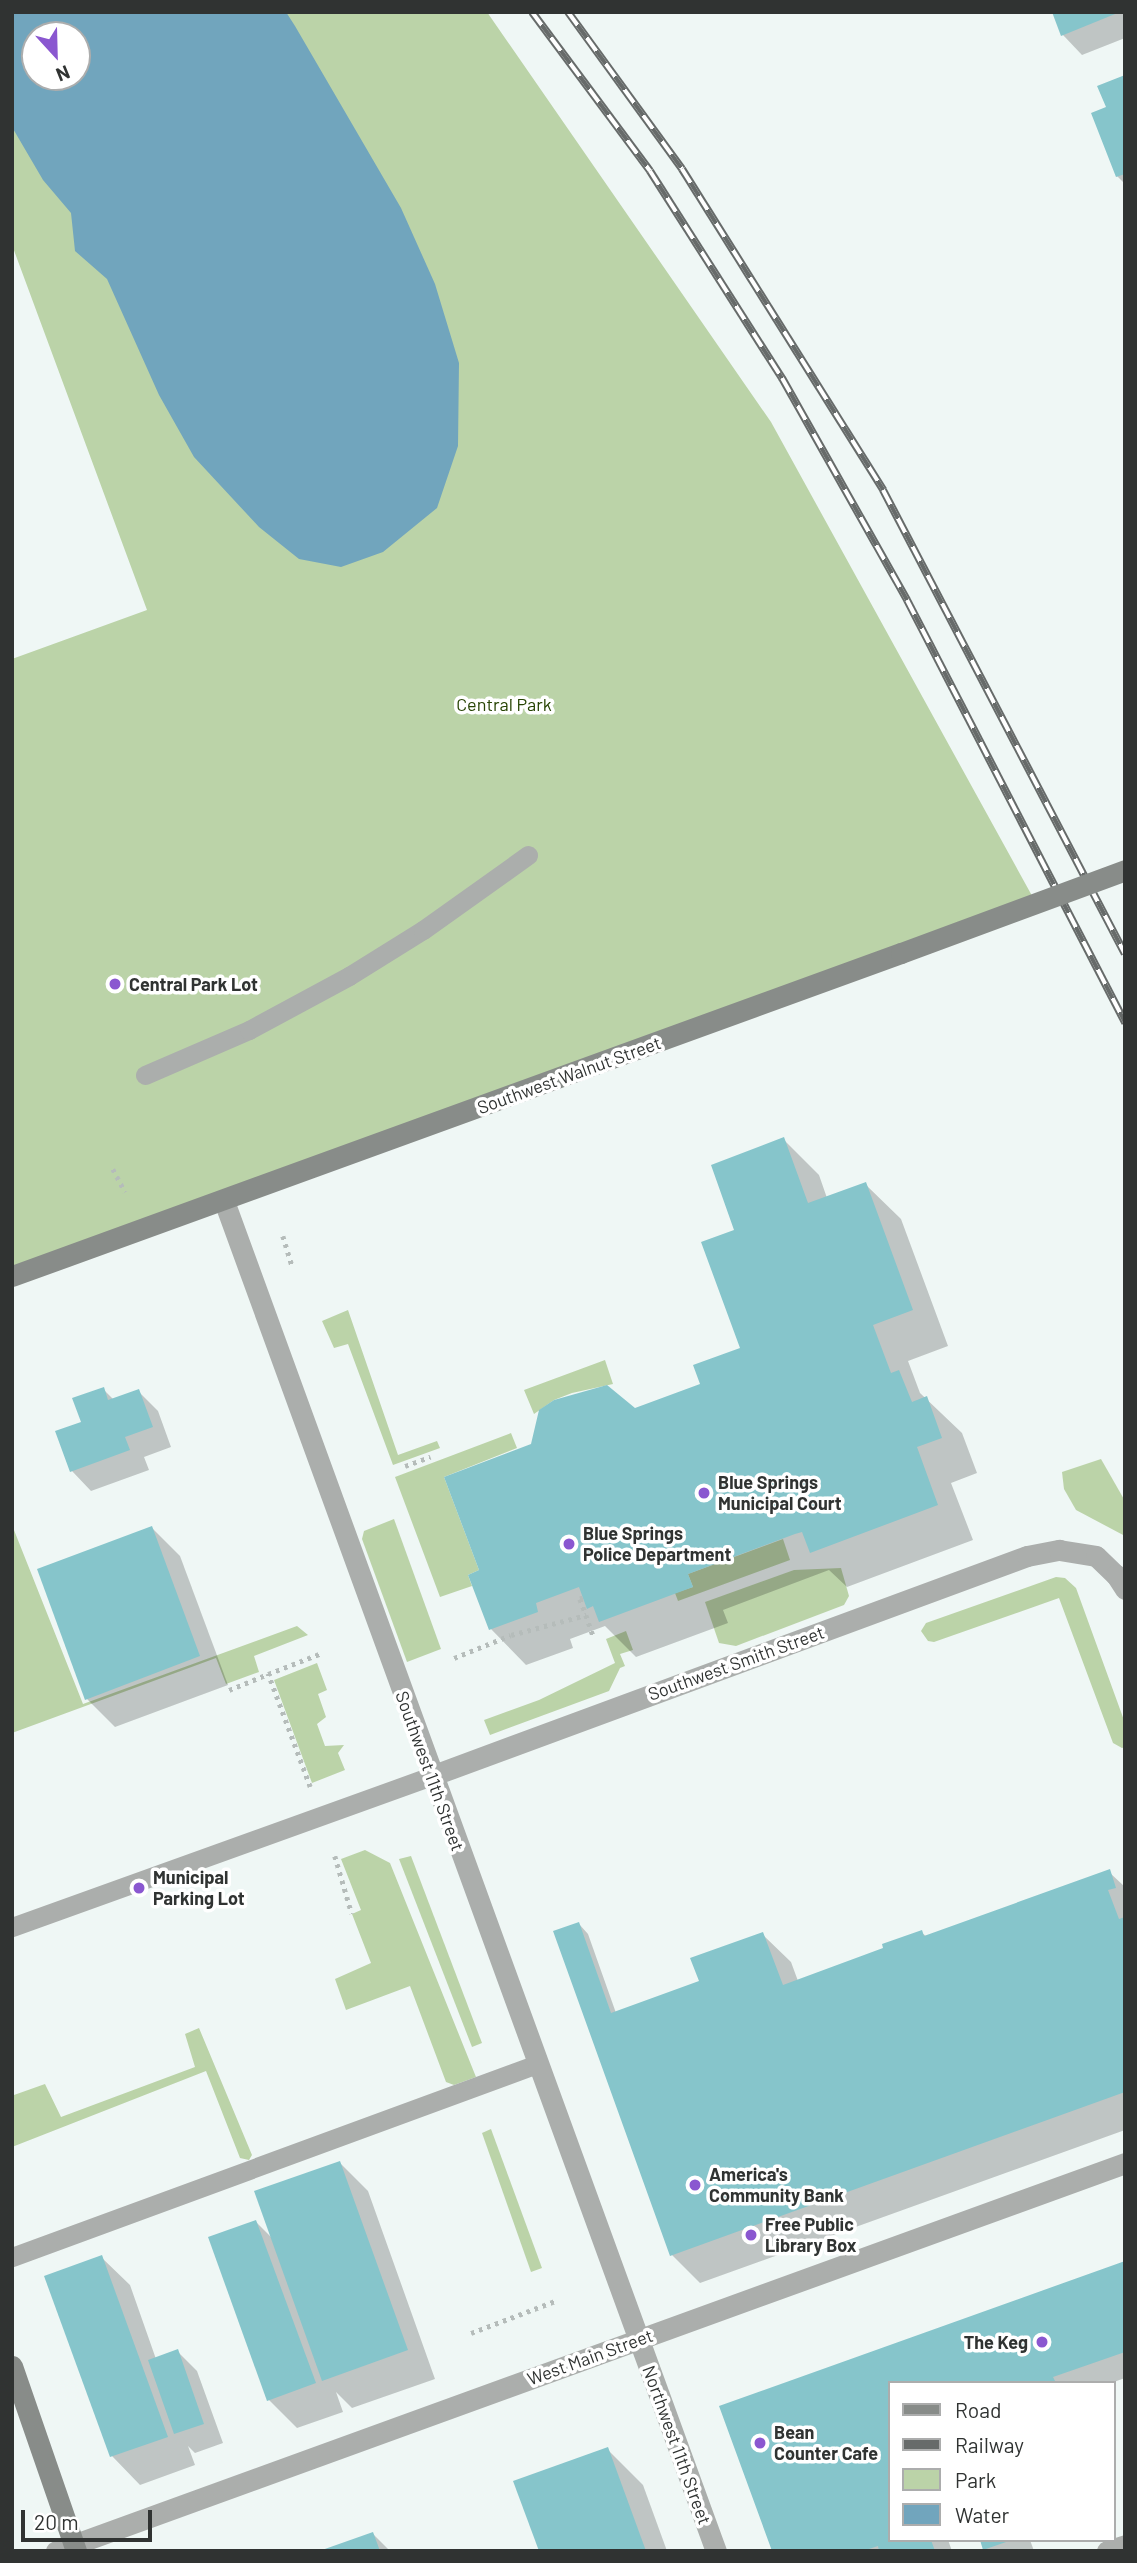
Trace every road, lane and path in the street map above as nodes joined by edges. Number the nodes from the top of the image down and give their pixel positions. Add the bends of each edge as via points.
1 (528, 855) dead end
2 (1125, 870) edge
3 (145, 1076) dead end
4 (113, 1169) dead end
5 (125, 1192) dead end
6 (224, 1201) junction
7 (283, 1236) dead end
8 (292, 1265) dead end
9 (12, 1276) edge
10 (430, 1457) dead end
11 (405, 1466) dead end
12 (1125, 1589) edge
13 (583, 1598) dead end
14 (586, 1615) junction
15 (594, 1638) dead end
16 (322, 1653) dead end
17 (454, 1658) dead end
18 (268, 1674) junction
19 (229, 1690) dead end
20 (431, 1776) junction
21 (312, 1791) dead end
22 (335, 1856) dead end
23 (352, 1914) dead end
24 (12, 1927) edge
25 (537, 2064) junction
26 (1125, 2163) edge
27 (12, 2257) edge
28 (558, 2300) dead end
29 (471, 2333) dead end
30 (639, 2340) junction
31 (12, 2366) edge
32 (1125, 2545) edge
33 (68, 2549) edge
34 (716, 2551) edge
35 (1107, 2551) edge

1 - 3 lane via 349,976 249,1030
2 - 6 street, Southwest Walnut Street, bridge
4 - 5 path
6 - 9 street, Southwest Walnut Street
6 - 20 street, Southwest 11th Street
7 - 8 path
10 - 11 path
12 - 20 street, Southwest Smith Street via 1096,1556 1073,1550 1042,1552
13 - 14 path
14 - 15 path
14 - 17 path via 511,1635
16 - 18 path
18 - 19 path
18 - 21 path
20 - 24 lane
20 - 25 street, Southwest 11th Street
22 - 23 path
25 - 27 lane
25 - 30 street, Southwest 11th Street
26 - 30 street, West Main Street
28 - 29 path
30 - 33 street, West Main Street
30 - 34 street, Northwest 11th Street
31 - 33 street
32 - 35 street

